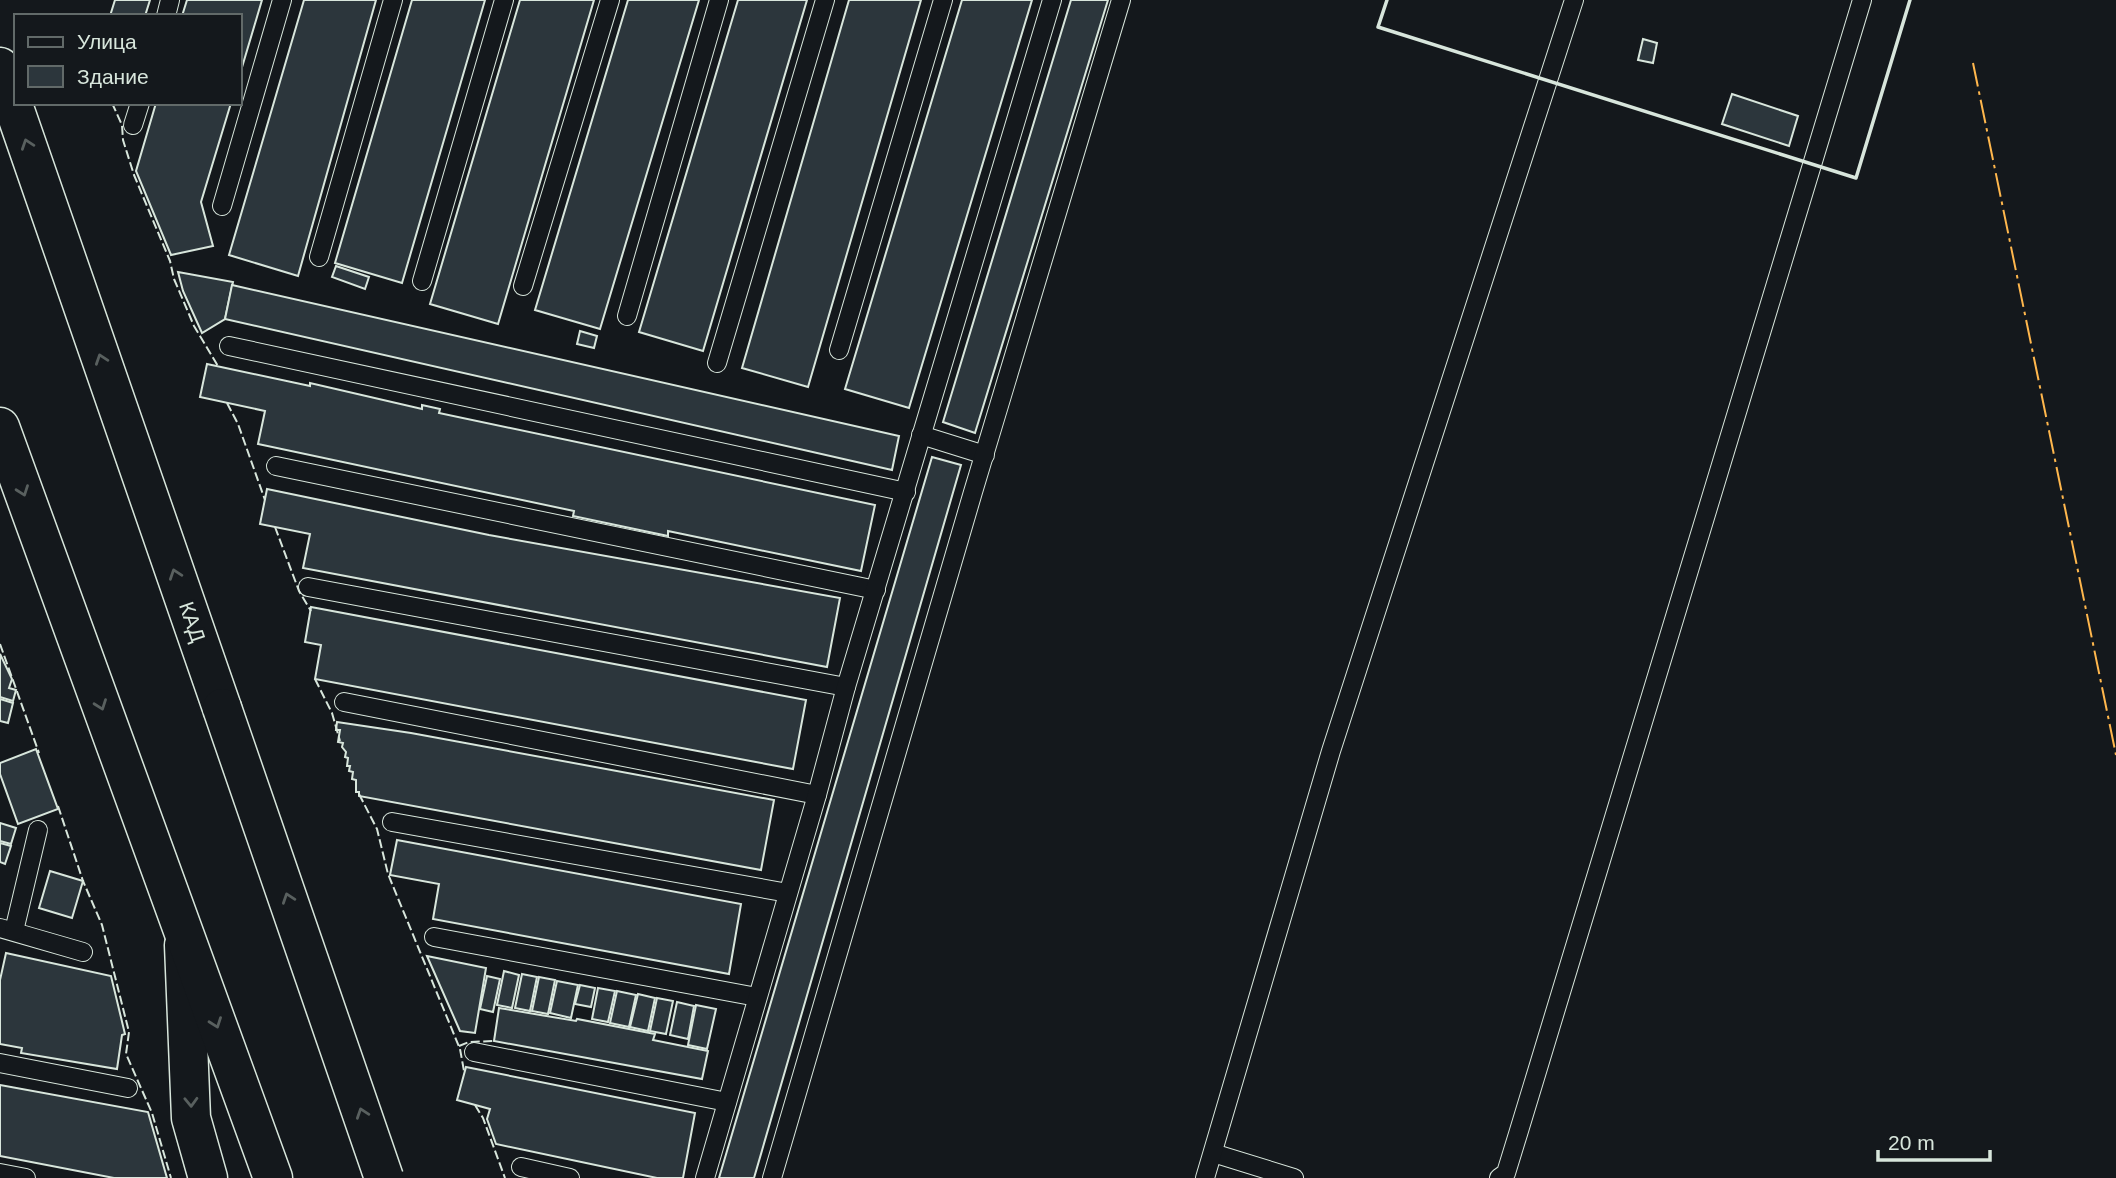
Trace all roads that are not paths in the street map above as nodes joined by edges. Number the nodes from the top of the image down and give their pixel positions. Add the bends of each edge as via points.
1 (282, 0) edge
2 (393, 0) edge
3 (504, 0) edge
4 (610, 0) edge
5 (719, 0) edge
6 (825, 0) edge
7 (943, 0) edge
8 (1052, 0) edge
9 (1121, 0) edge
10 (1574, 0) edge
11 (1862, 0) edge
12 (0, 66) edge
13 (139, 105) edge
14 (134, 125) dead end
15 (222, 206) dead end
16 (319, 257) dead end
17 (422, 281) dead end
18 (523, 286) dead end
19 (627, 316) dead end
20 (229, 346) dead end
21 (839, 350) dead end
22 (717, 363) dead end
23 (0, 426) edge
24 (921, 435) junction
25 (985, 455) junction
26 (276, 467) dead end
27 (906, 492) junction
28 (308, 587) dead end
29 (876, 590) junction
30 (846, 687) junction
31 (344, 702) dead end
32 (817, 794) junction
33 (392, 822) dead end
34 (38, 830) dead end
35 (788, 893) junction
36 (7, 930) edge
37 (184, 936) junction
38 (434, 937) dead end
39 (83, 952) dead end
40 (757, 998) junction
41 (474, 1052) dead end
42 (0, 1063) edge
43 (128, 1088) dead end
44 (727, 1102) junction
45 (1213, 1153) junction
46 (521, 1167) dead end
47 (0, 1173) edge
48 (26, 1178) edge
49 (208, 1178) edge
50 (272, 1178) edge
51 (384, 1178) edge
52 (569, 1178) edge
53 (705, 1178) edge
54 (772, 1178) edge
55 (1205, 1178) edge
56 (1294, 1178) edge
57 (1499, 1178) edge

1 - 15 lane
2 - 16 lane
3 - 17 lane
4 - 18 lane
5 - 19 lane
6 - 22 lane
7 - 21 lane
8 - 24 lane
9 - 25 lane
10 - 45 lane via 1331,751
11 - 57 lane via 1506,1173
51 -> 12 main road, КАД, bridge
13 - 14 lane
20 - 27 lane
23 -> 37 main road
24 - 25 lane
24 - 27 lane
25 - 54 lane
26 - 29 lane
27 - 29 lane
28 - 30 lane
29 - 30 lane
30 - 32 lane
31 - 32 lane
32 - 35 lane
33 - 35 lane
34 - 36 lane
35 - 40 lane
36 - 39 lane
37 -> 49 main road via 191,1118
37 -> 50 main road
38 - 40 lane
40 - 44 lane
41 - 44 lane
42 - 43 lane
44 - 53 lane
45 - 55 lane
45 - 56 lane
46 - 52 lane
47 - 48 lane

